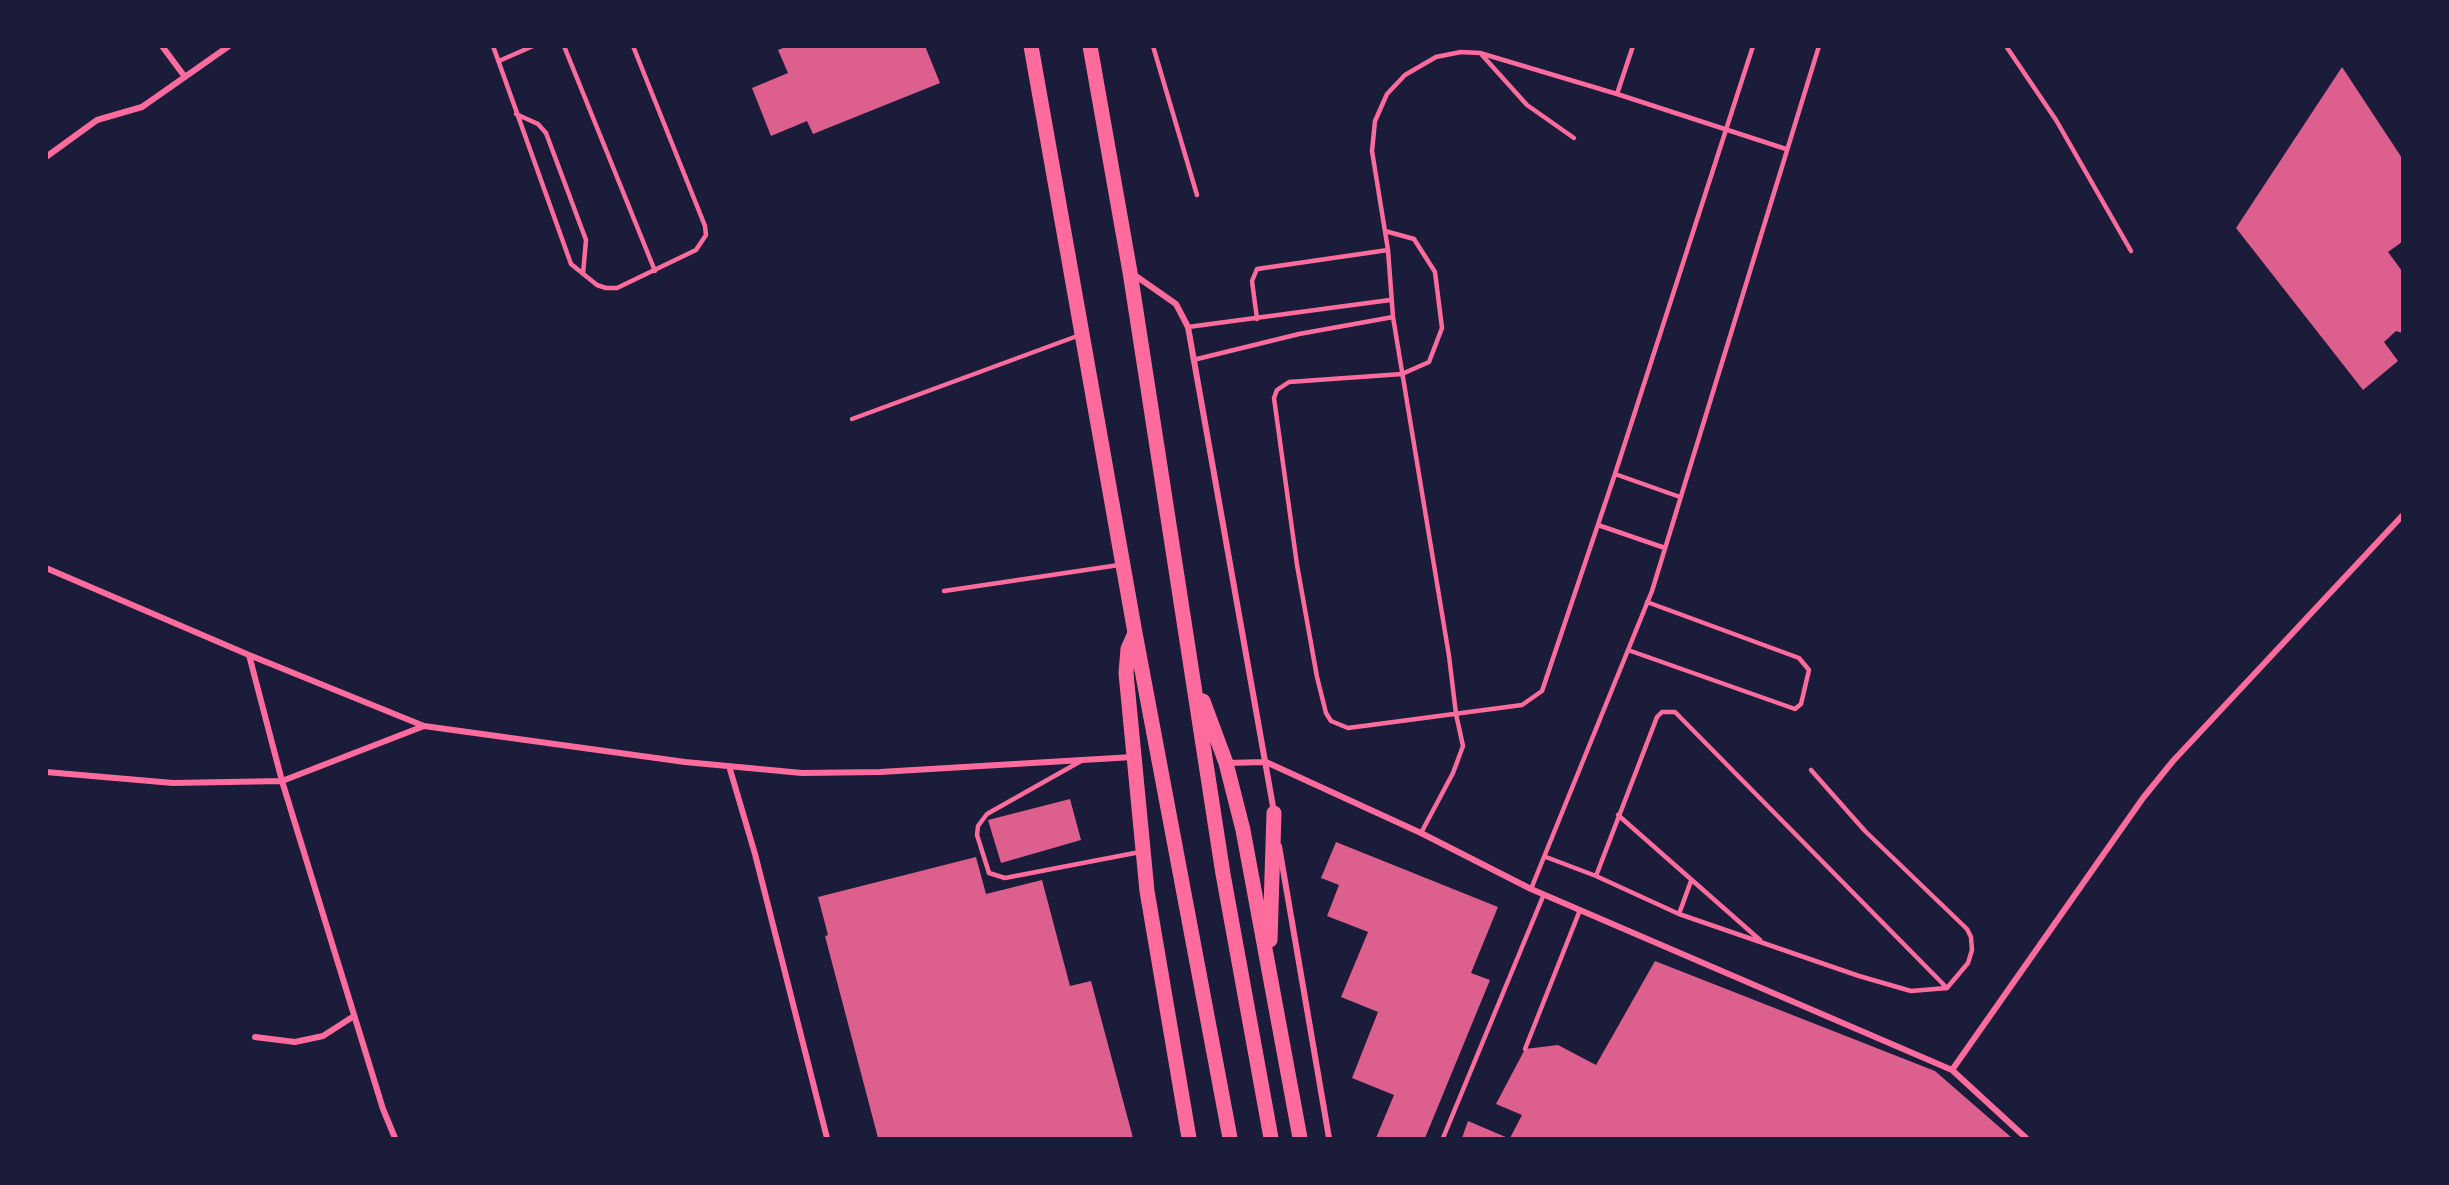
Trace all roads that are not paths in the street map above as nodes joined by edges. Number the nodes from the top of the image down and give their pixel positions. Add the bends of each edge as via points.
1 (162, 46) edge
2 (229, 46) edge
3 (493, 46) edge
4 (533, 46) edge
5 (564, 46) edge
6 (633, 46) edge
7 (1031, 46) edge
8 (1090, 46) edge
9 (1154, 46) edge
10 (1633, 46) edge
11 (1753, 46) edge
12 (1819, 46) edge
13 (2006, 46) edge
14 (1480, 53) junction
15 (499, 61) junction
16 (184, 77) junction
17 (1617, 94) junction
18 (516, 114) junction
19 (1726, 131) junction
20 (1574, 138) dead end
21 (1786, 149) junction
22 (46, 158) edge
23 (1197, 195) dead end
24 (1385, 231) junction
25 (1388, 250) junction
26 (2131, 251) dead end
27 (655, 272) junction
28 (1130, 272) junction
29 (583, 274) junction
30 (1390, 300) junction
31 (1393, 317) junction
32 (1257, 319) junction
33 (1188, 327) junction
34 (1082, 334) junction
35 (1193, 360) junction
36 (1402, 374) junction
37 (852, 419) dead end
38 (1615, 474) junction
39 (1680, 497) junction
40 (2403, 516) edge
41 (1598, 525) junction
42 (1665, 548) junction
43 (1123, 564) junction
44 (46, 568) edge
45 (944, 591) dead end
46 (1647, 602) junction
47 (1135, 633) junction
48 (1628, 650) junction
49 (249, 655) junction
50 (1191, 670) junction
51 (1456, 714) junction
52 (424, 726) junction
53 (1134, 757) junction
54 (1081, 761) junction
55 (1266, 762) junction
56 (1226, 764) junction
57 (729, 766) junction
58 (1811, 770) dead end
59 (46, 772) edge
60 (282, 781) junction
61 (1274, 813) junction
62 (1618, 815) junction
63 (1421, 833) junction
64 (1143, 851) junction
65 (1546, 857) junction
66 (1596, 876) junction
67 (1691, 881) junction
68 (1531, 889) junction
69 (1544, 894) junction
70 (1580, 910) junction
71 (1679, 914) junction
72 (1763, 942) junction
73 (1269, 973) junction
74 (1947, 988) junction
75 (354, 1016) junction
76 (255, 1037) dead end
77 (1525, 1049) dead end
78 (1952, 1070) junction
79 (395, 1138) edge
80 (826, 1138) edge
81 (1189, 1138) edge
82 (1230, 1138) edge
83 (1271, 1138) edge
84 (1300, 1138) edge
85 (1329, 1138) edge
86 (1443, 1138) edge
87 (2026, 1138) edge

1 - 16 street
2 - 16 street
3 - 15 lane
4 - 15 lane
5 - 27 lane
6 - 27 lane via 706,236 696,250
7 - 34 highway
8 - 28 highway
9 - 23 lane
10 - 17 lane
11 - 19 lane
12 - 21 lane
13 - 26 lane via 2056,120
14 - 17 lane
14 - 20 lane via 1527,105
14 - 24 lane via 1436,57 1404,75 1387,94 1375,121 1372,151
15 - 18 lane
16 - 22 street via 142,107 97,120
17 - 19 lane
18 - 29 lane via 571,264
18 - 29 lane via 538,124 546,133 586,240
19 - 21 lane
19 - 38 lane
21 - 39 lane
24 - 25 lane
24 - 36 lane via 1414,239 1435,273 1442,328 1430,362
25 - 30 lane
25 - 32 lane via 1257,269 1252,281
27 - 29 lane via 617,288 597,285
28 - 33 street via 1166,295 1180,309
28 - 50 highway
30 - 31 lane
30 - 32 lane
31 - 35 lane via 1299,334
31 - 36 lane
32 - 33 lane
33 - 35 street
34 - 37 lane
34 - 43 highway
35 - 55 street
36 - 51 lane
36 - 51 lane via 1289,382 1277,390 1274,398 1297,565 1317,677 1331,721 1348,728
38 - 39 lane
38 - 41 lane
39 - 42 lane
40 - 78 street via 2161,776
41 - 42 lane
41 - 51 lane via 1542,691 1522,705
42 - 46 lane
43 - 45 lane
43 - 47 highway
44 - 49 street
46 - 48 lane
46 - 48 lane via 1799,658 1809,670 1801,704 1795,710
47 - 53 highway via 1126,660
47 - 82 highway
48 - 65 lane
49 - 52 street
49 - 60 street
50 - 56 highway
50 - 83 highway
51 - 63 lane via 1463,746
52 - 57 street
52 - 60 street
53 - 54 street
53 - 64 highway
54 - 57 street via 880,772 802,773
54 - 64 lane via 987,814 978,826 977,836 988,873 1005,878
55 - 56 street
55 - 61 street
55 - 63 street
56 - 73 highway via 1243,830
57 - 80 street via 758,865
58 - 74 lane via 1864,831 1967,929 1972,950 1968,963
59 - 60 street via 172,783
60 - 75 street
61 - 73 highway
61 - 85 street
62 - 66 lane
62 - 67 lane
62 - 74 lane via 1657,717 1662,712 1675,711
63 - 68 street
64 - 81 highway
65 - 66 lane
65 - 68 lane
66 - 71 lane
67 - 71 lane
67 - 72 lane
68 - 69 street
69 - 70 street
69 - 86 lane
70 - 77 lane
70 - 78 street
71 - 72 lane
72 - 74 lane via 1911,991
73 - 84 highway
75 - 76 street via 323,1036 295,1042
75 - 79 street
78 - 87 street

